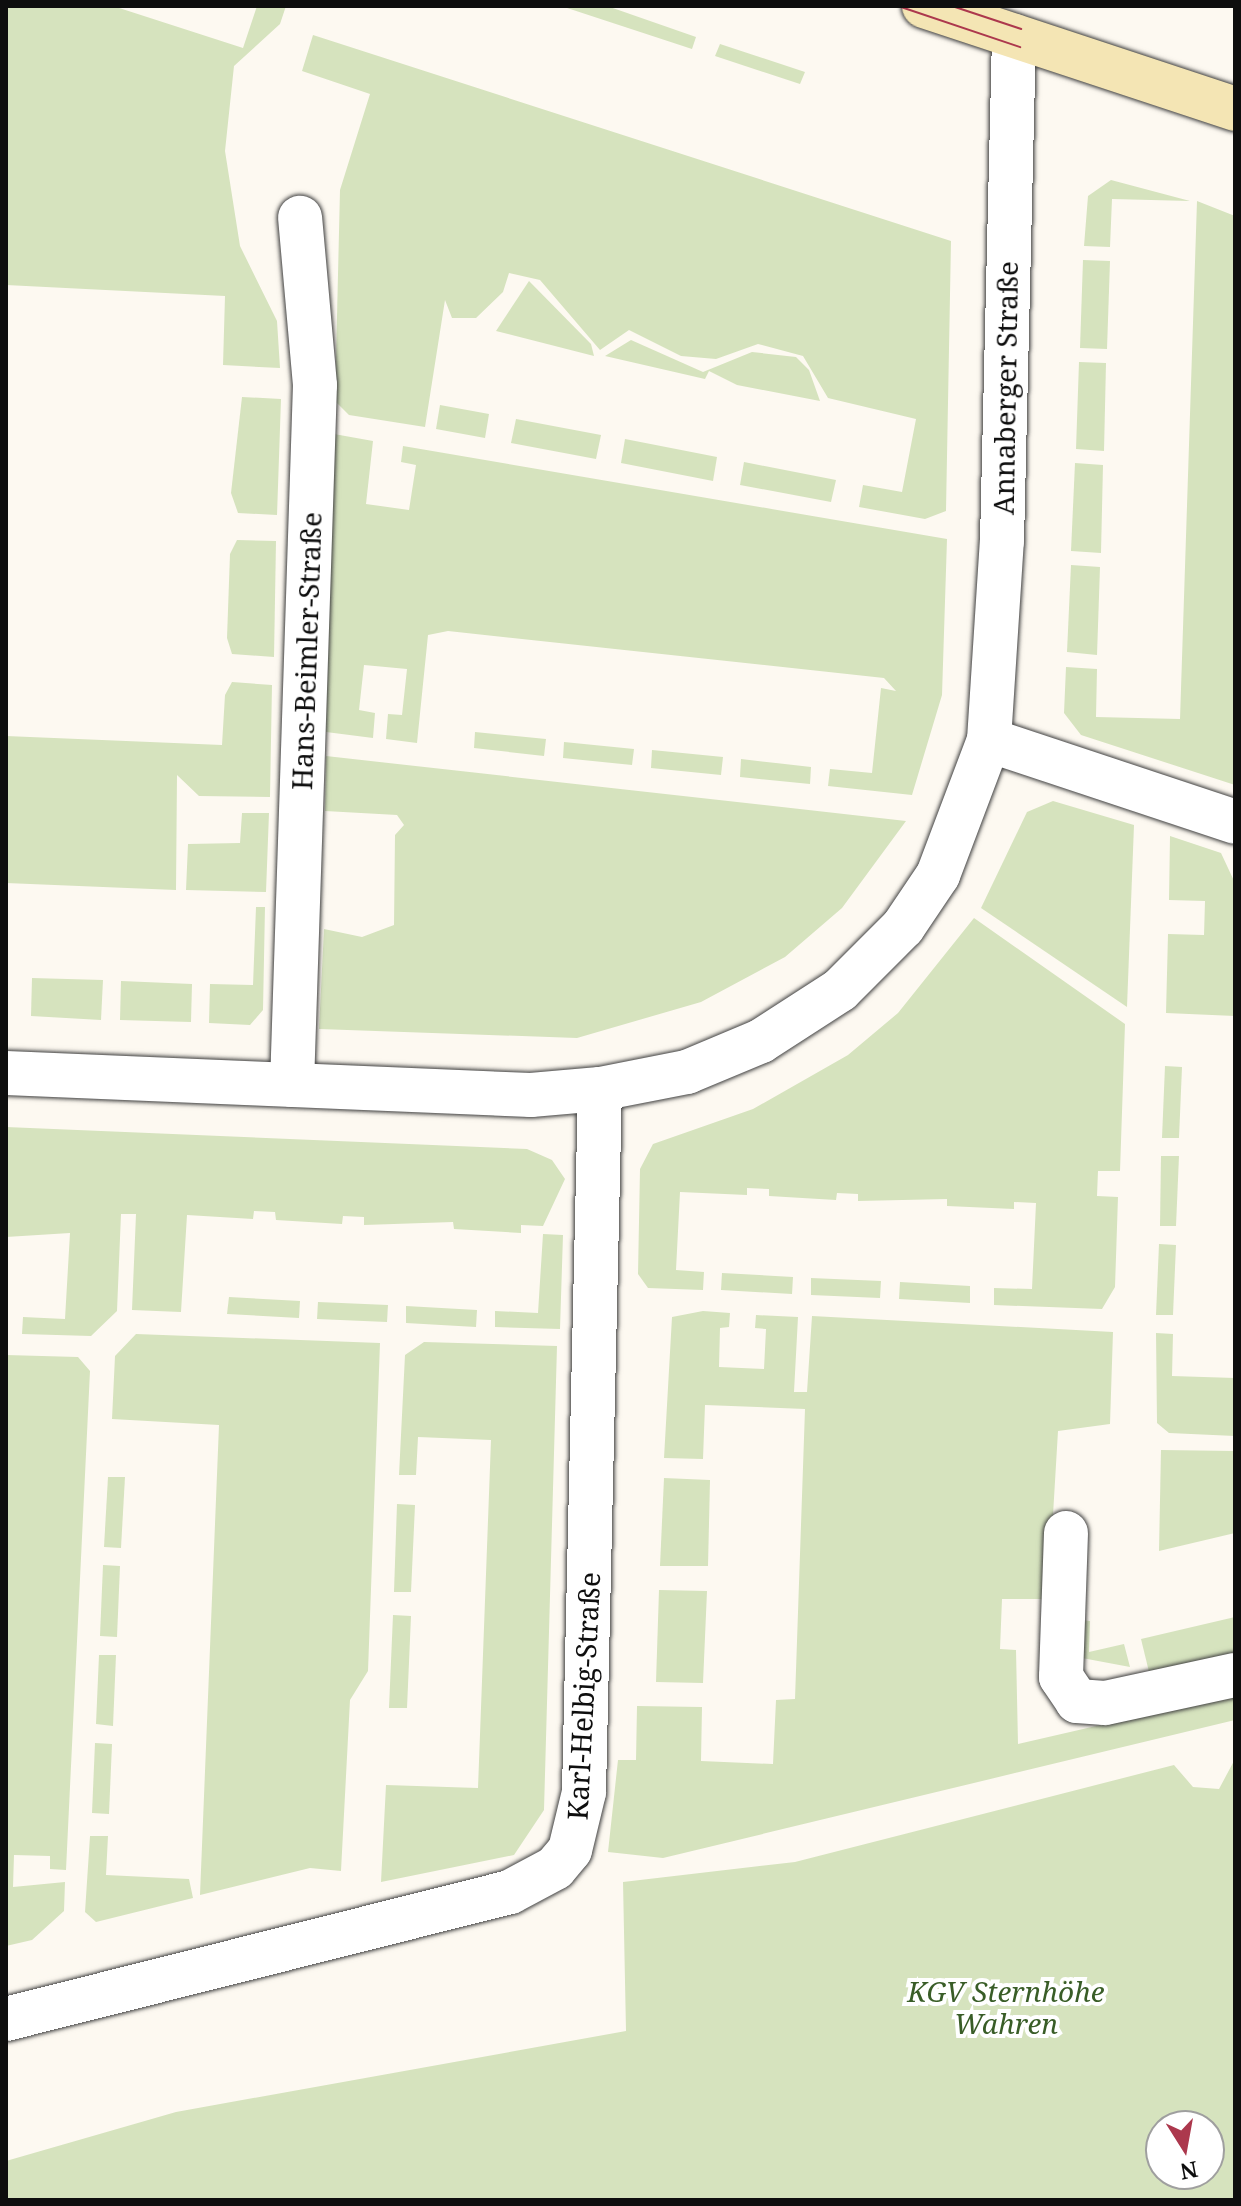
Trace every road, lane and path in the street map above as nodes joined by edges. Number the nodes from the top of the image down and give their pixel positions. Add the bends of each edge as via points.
1 (924, 6) edge
2 (1014, 36) junction
3 (1235, 109) edge
4 (300, 218) dead end
5 (989, 740) junction
6 (1235, 822) edge
7 (6, 1073) edge
8 (292, 1085) junction
9 (600, 1089) junction
10 (1066, 1533) dead end
11 (1235, 1675) edge
12 (6, 2019) edge

1 - 2 main road
2 - 3 main road
2 - 5 street, Annaberger Straße via 1002,541
4 - 8 street, Hans-Beimler-Straße via 315,385
5 - 6 street
5 - 9 street via 938,875 903,927 840,990 761,1041 687,1072
7 - 8 street
8 - 9 street via 531,1095
9 - 12 street, Karl-Helbig-Straße via 584,1792 570,1850 555,1868 510,1892
10 - 11 street via 1061,1677 1077,1701 1105,1703

